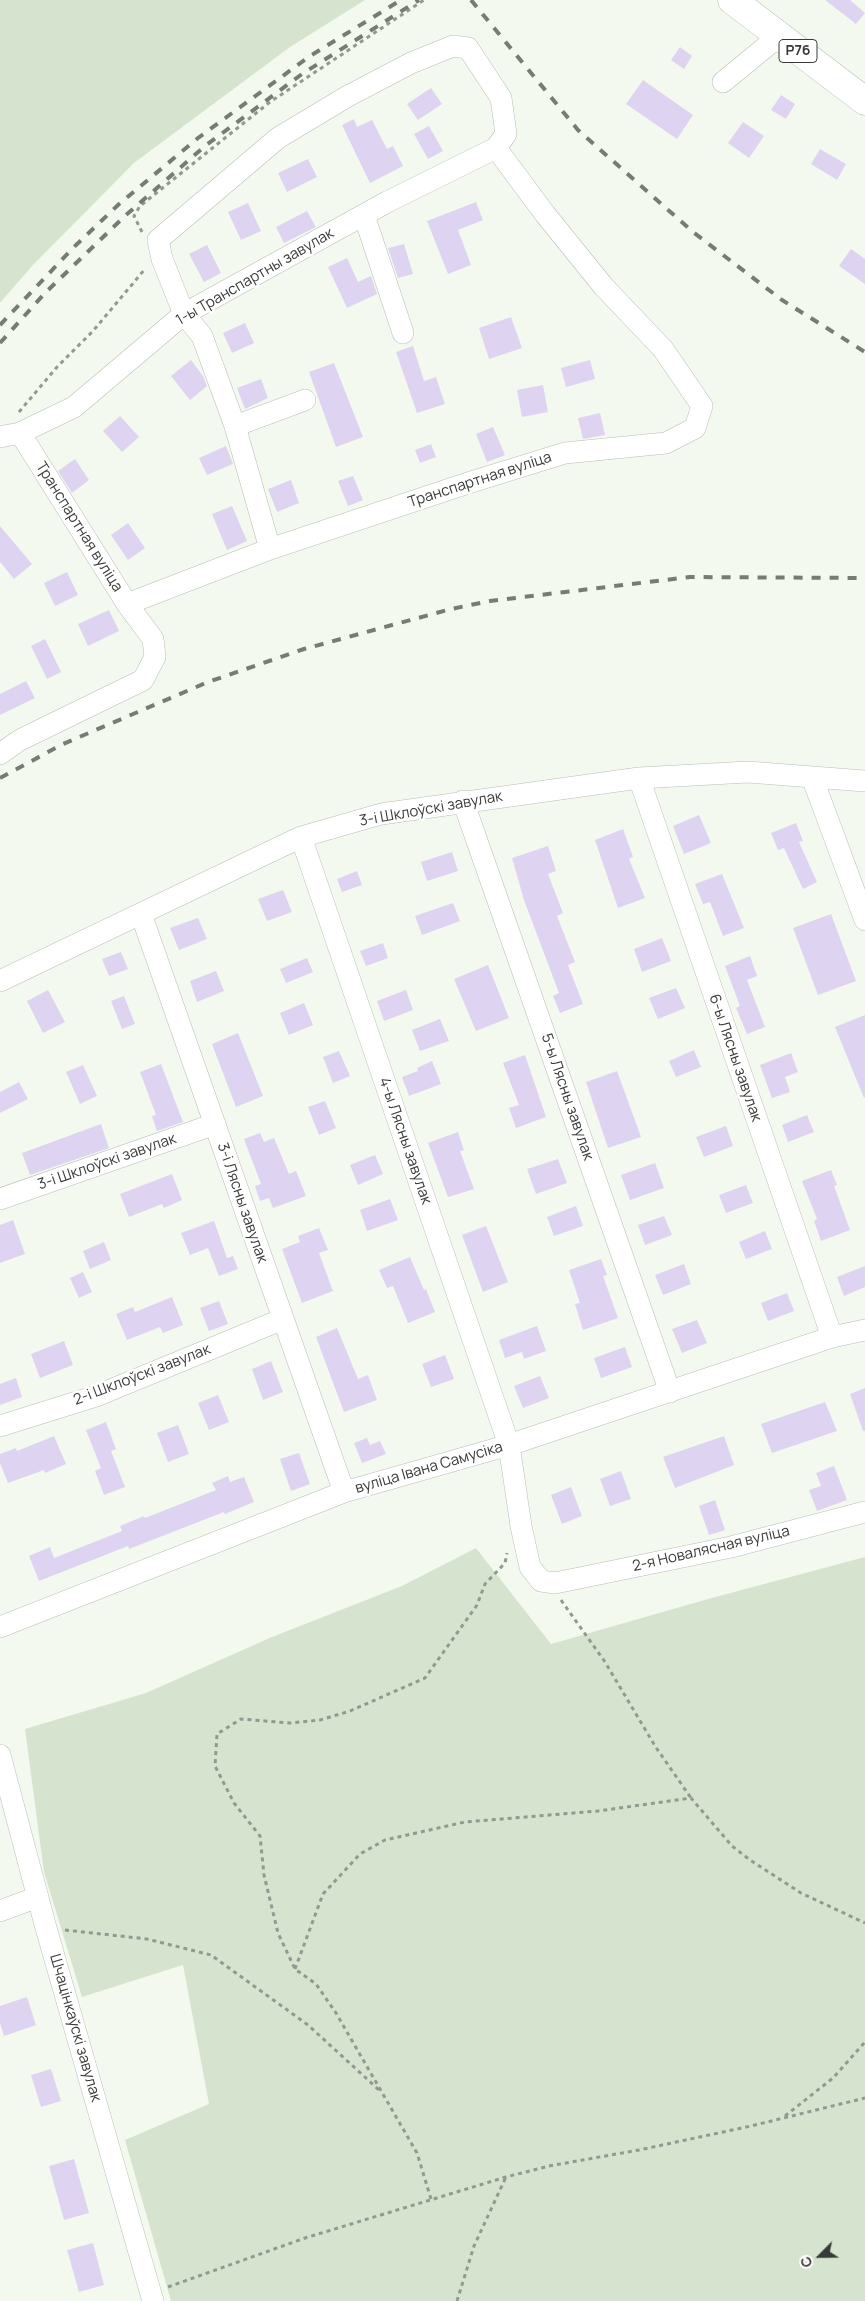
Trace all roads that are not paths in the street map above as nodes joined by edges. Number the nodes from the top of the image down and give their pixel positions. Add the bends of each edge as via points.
1 (732, 0) edge
2 (779, 36) junction
3 (723, 82) dead end
4 (865, 101) edge
5 (496, 148) junction
6 (364, 215) junction
7 (184, 314) junction
8 (403, 333) dead end
9 (305, 400) dead end
10 (235, 426) junction
11 (11, 430) edge
12 (270, 549) junction
13 (127, 604) junction
14 (0, 754) edge
15 (812, 777) junction
16 (639, 778) junction
17 (865, 781) edge
18 (463, 801) junction
19 (301, 837) junction
20 (141, 914) junction
21 (865, 920) edge
22 (0, 981) edge
23 (215, 1124) junction
24 (0, 1199) edge
25 (283, 1319) junction
26 (865, 1330) edge
27 (832, 1337) junction
28 (670, 1392) junction
29 (0, 1426) edge
30 (510, 1445) junction
31 (344, 1492) junction
32 (865, 1512) edge
33 (555, 1583) joint
34 (0, 1627) edge
35 (0, 1755) edge
36 (38, 1897) junction
37 (0, 1911) edge
38 (152, 2297) edge

1 - 2 main road, Р76
2 - 3 street
2 - 4 main road, Р76
5 - 6 street, 1-ы Транспартны завулак
5 - 7 street via 506,134 501,98 468,48 453,46 348,96 278,138 158,240
5 - 12 street, Транспартная вуліца via 604,287 662,349 702,406 695,428 666,443 565,453
6 - 7 street, 1-ы Транспартны завулак
6 - 8 street
7 - 10 street via 202,336
7 - 11 street, 1-ы Транспартны завулак via 74,407
9 - 10 street
10 - 12 street
11 - 13 street, Транспартная вуліца
12 - 13 street, Транспартная вуліца
13 - 14 street via 153,639 155,657 143,680 20,740
15 - 16 street, 3-і Шклоўскі завулак via 748,772
15 - 17 street, 3-і Шклоўскі завулак
15 - 21 street
16 - 18 street, 3-і Шклоўскі завулак
16 - 27 street, 6-ы Лясны завулак
18 - 19 street, 3-і Шклоўскі завулак via 380,814
18 - 28 street, 5-ы Лясны завулак
19 - 20 street, 3-і Шклоўскі завулак
19 - 30 street, 4-ы Лясны завулак
20 - 22 street, 3-і Шклоўскі завулак
20 - 23 street, 3-і Лясны завулак
23 - 24 street, 3-і Шклоўскі завулак
23 - 25 street, 3-і Лясны завулак
25 - 29 street, 2-і Шклоўскі завулак via 96,1396
25 - 31 street, 3-і Лясны завулак
26 - 27 street, вуліца Івана Самусіка
27 - 28 street, вуліца Івана Самусіка
28 - 30 street, вуліца Івана Самусіка
30 - 31 street, вуліца Івана Самусіка
30 - 33 street, 4-ы Лясны завулак via 530,1567 541,1581
31 - 34 street, вуліца Івана Самусіка
32 - 33 street, 2-я Новалясная вуліца via 730,1547
35 - 36 street, Шчацінкаўскі завулак
36 - 37 street
36 - 38 street, Шчацінкаўскі завулак

